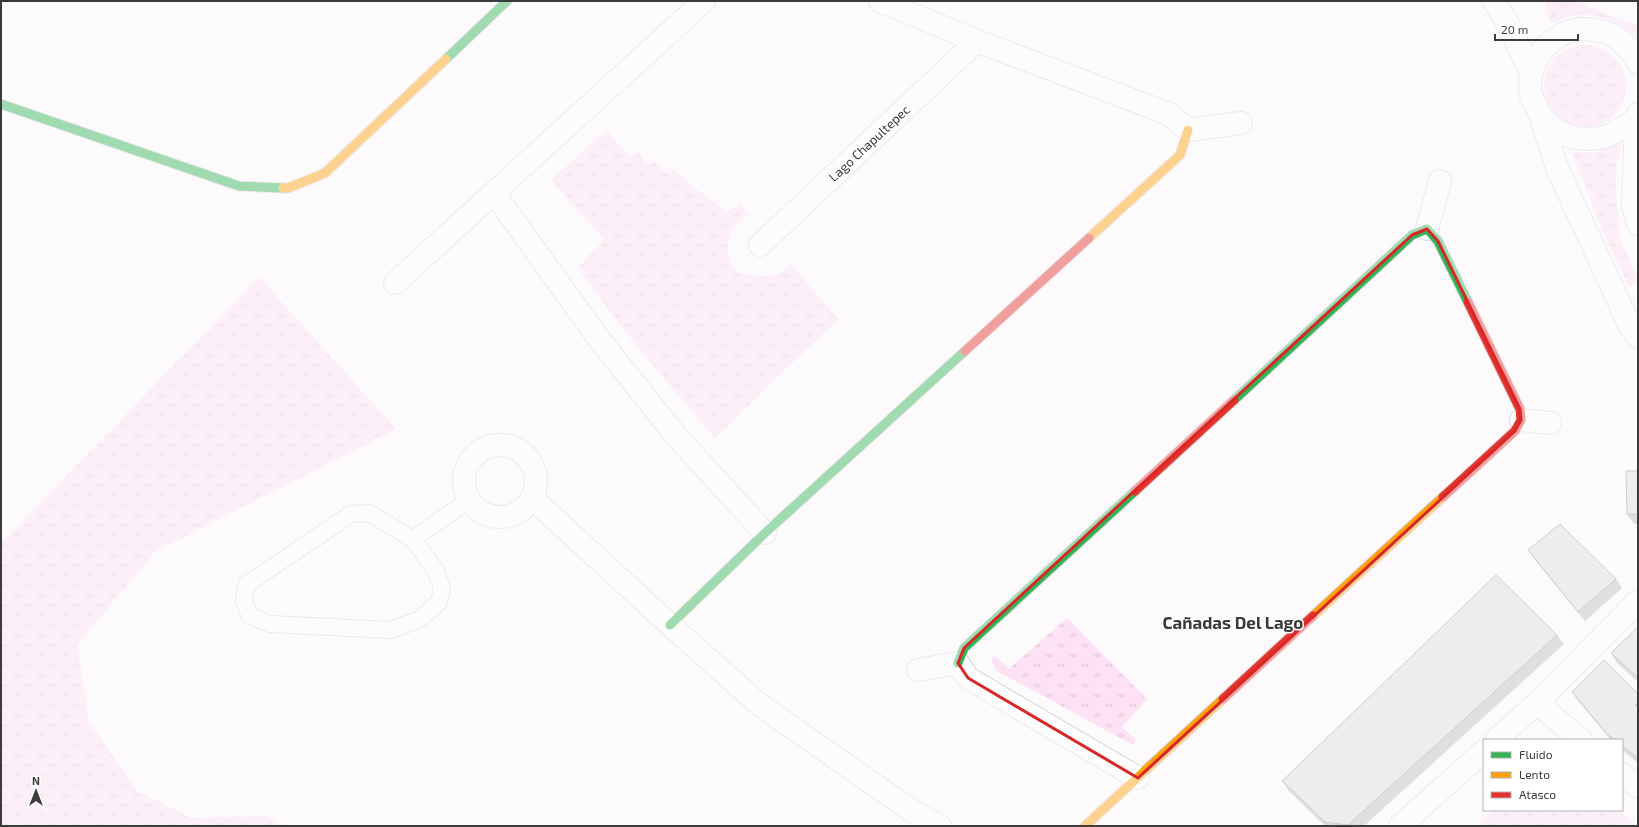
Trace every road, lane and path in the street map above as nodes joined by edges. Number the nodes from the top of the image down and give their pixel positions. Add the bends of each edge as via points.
1 (507, 1) edge
2 (704, 1) edge
3 (880, 1) edge
4 (1494, 1) edge
5 (977, 40) junction
6 (1638, 63) edge
7 (1531, 72) junction
8 (1, 104) edge
9 (1541, 117) junction
10 (1637, 117) edge
11 (1241, 123) dead end
12 (1188, 130) junction
13 (1440, 180) dead end
14 (494, 193) junction
15 (1638, 224) edge
16 (1427, 229) junction
17 (760, 245) dead end
18 (395, 283) dead end
19 (1638, 337) edge
20 (1521, 420) junction
21 (1550, 423) dead end
22 (532, 498) junction
23 (469, 500) junction
24 (765, 533) junction
25 (413, 539) junction
26 (1638, 601) edge
27 (670, 625) junction
28 (958, 663) junction
29 (918, 670) dead end
30 (1537, 703) junction
31 (1497, 739) edge
32 (1581, 739) edge
33 (1483, 752) edge
34 (1623, 775) edge
35 (1138, 778) junction
36 (1638, 787) edge
37 (940, 826) edge
38 (1085, 826) edge
39 (1400, 826) edge

1 - 8 street via 325,173 288,188 239,186
2 - 14 street
3 - 5 street
4 - 7 street
5 - 12 street via 1170,114
5 - 17 street, Lago Chapultepec
6 - 7 street via 1632,52 1619,39 1603,30 1580,29 1558,36 1541,52
7 - 9 street via 1531,95
9 - 10 street via 1559,133 1582,140 1606,136
9 - 19 street via 1557,168 1630,326
10 - 15 street via 1633,206
11 - 12 street
12 - 24 street via 1180,155
13 - 16 street
14 - 18 street
14 - 24 street via 599,339 677,438
16 - 20 street via 1438,241 1520,409
16 - 28 street via 1412,235 970,642 964,648
20 - 21 street
20 - 35 street via 1514,431
22 - 23 street via 519,512 501,517 482,513
22 - 23 street via 536,479 531,461 517,448 498,444 480,450 467,464 463,482
22 - 27 street
23 - 25 lane
24 - 27 street
25 - 25 lane via 369,513 351,514 247,584 244,601 250,616 270,624 391,630 420,619 439,602 442,589 436,571
26 - 30 street
27 - 37 street via 760,705 912,811
28 - 29 street
28 - 35 street via 968,678
30 - 31 street
30 - 32 street
33 - 39 street
34 - 36 street
35 - 38 street

